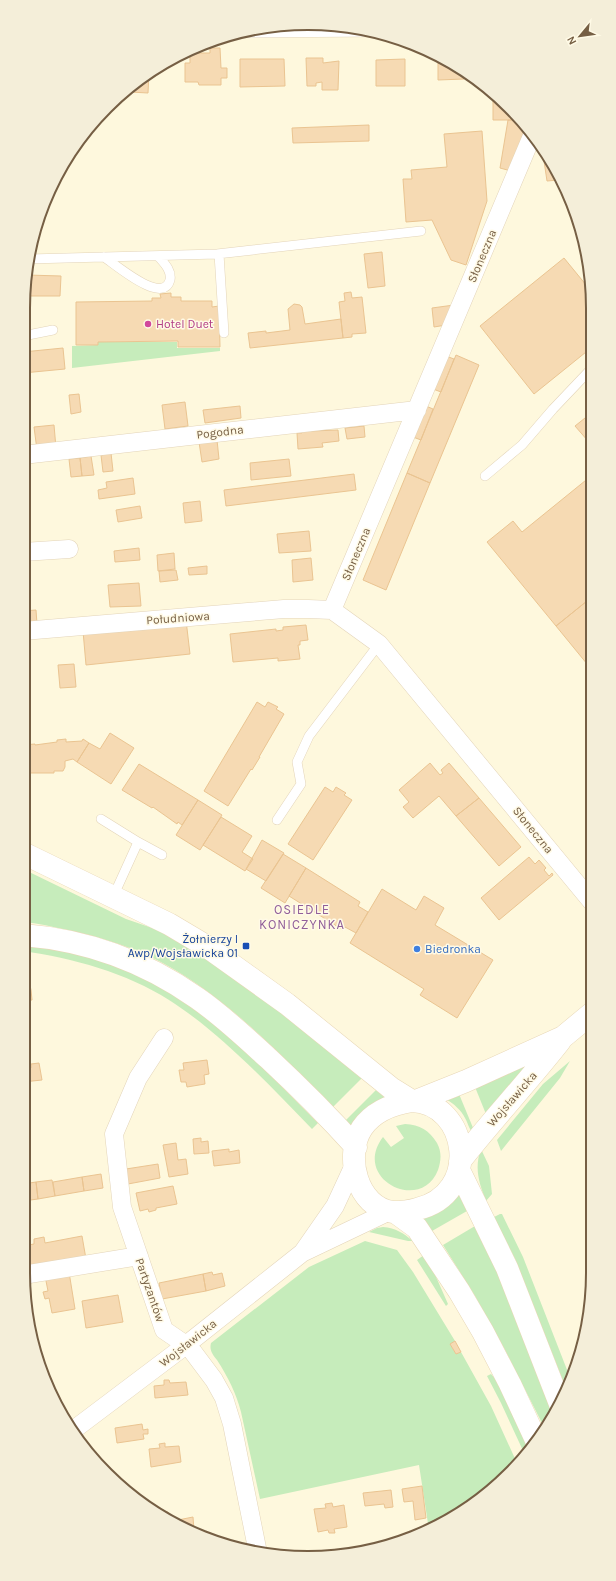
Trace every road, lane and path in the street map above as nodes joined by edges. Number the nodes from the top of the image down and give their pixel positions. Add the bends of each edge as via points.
1 (345, 32) edge
2 (267, 33) edge
3 (530, 141) edge
4 (421, 231) dead end
5 (219, 254) junction
6 (158, 256) junction
7 (104, 257) junction
8 (34, 259) edge
9 (53, 330) dead end
10 (224, 333) dead end
11 (30, 335) edge
12 (586, 373) edge
13 (417, 410) junction
14 (30, 454) edge
15 (484, 476) dead end
16 (69, 549) dead end
17 (30, 552) edge
18 (332, 610) junction
19 (30, 630) edge
20 (379, 644) junction
21 (101, 819) dead end
22 (277, 820) dead end
23 (138, 842) junction
24 (162, 855) dead end
25 (30, 857) edge
26 (586, 895) edge
27 (113, 897) junction
28 (30, 936) edge
29 (586, 1018) edge
30 (563, 1037) junction
31 (164, 1038) dead end
32 (414, 1101) junction
33 (355, 1156) junction
34 (460, 1166) junction
35 (393, 1212) junction
36 (302, 1253) junction
37 (139, 1256) junction
38 (30, 1274) edge
39 (186, 1345) junction
40 (557, 1396) edge
41 (77, 1427) edge
42 (534, 1435) edge
43 (257, 1546) edge

1 - 2 lane
3 - 13 street, Słoneczna
4 - 5 lane
5 - 6 lane
5 - 10 lane
6 - 7 lane
6 - 7 lane via 166,265 170,278 164,288 158,289 142,284
7 - 8 lane
9 - 11 lane
12 - 15 lane via 522,445
13 - 14 street, Pogodna
13 - 18 street, Słoneczna
16 - 17 street
18 - 19 street, Południowa via 284,609
18 - 20 street, Słoneczna
20 - 22 lane via 309,736 297,762 300,784
20 - 26 street, Słoneczna
21 - 23 lane
23 - 24 lane
23 - 27 lane
25 - 27 main road
27 - 32 main road via 206,946 287,1004 378,1078
28 - 33 main road via 73,942 99,950 138,964 175,983 248,1040 309,1097
29 - 30 main road, Wojsławicka
30 - 32 main road, Wojsławicka via 466,1081
30 - 34 main road, Wojsławicka via 486,1128
31 - 37 street, Partyzantów via 138,1078 114,1134 122,1207
32 - 33 main road via 387,1108 372,1117 358,1136
32 - 34 main road via 435,1108 449,1122 460,1147
33 - 35 main road via 357,1179 367,1197
33 - 36 street, Wojsławicka via 335,1206
34 - 35 main road via 452,1186 438,1200 420,1208
34 - 40 main road via 510,1275
35 - 36 street, Wojsławicka
35 - 42 main road via 417,1228 459,1291 510,1384
36 - 39 street, Wojsławicka
37 - 38 street
37 - 39 street, Partyzantów via 164,1330
39 - 41 street, Wojsławicka
39 - 43 street, Partyzantów via 204,1366 224,1398 232,1424

